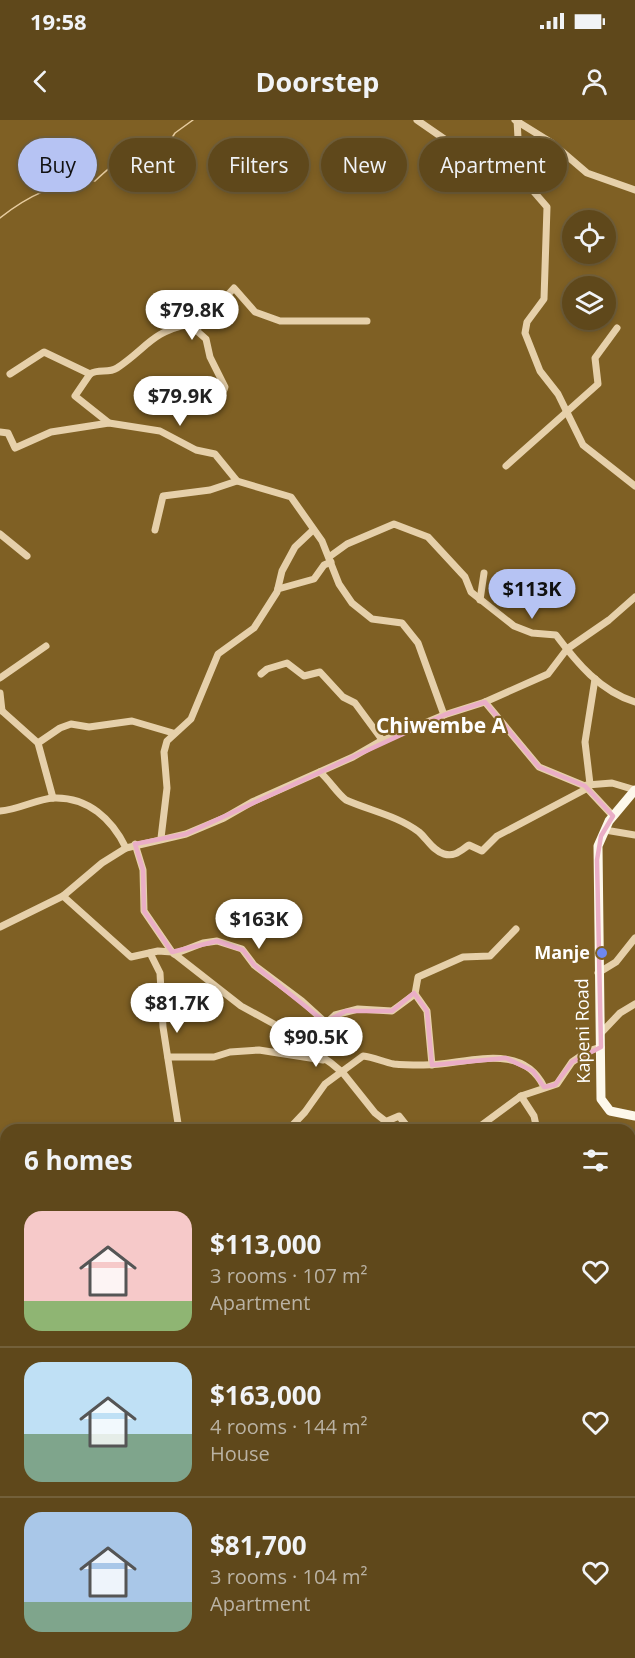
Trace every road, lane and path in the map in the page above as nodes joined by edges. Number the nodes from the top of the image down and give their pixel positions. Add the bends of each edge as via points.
1 (417, 120) edge
2 (516, 120) edge
3 (443, 138) edge
4 (635, 190) edge
5 (367, 321) dead end
6 (617, 328) dead end
7 (197, 329) junction
8 (90, 374) junction
9 (10, 375) dead end
10 (198, 386) dead end
11 (566, 410) junction
12 (109, 423) junction
13 (0, 432) edge
14 (506, 466) dead end
15 (237, 481) junction
16 (635, 486) edge
17 (155, 530) dead end
18 (313, 530) junction
19 (0, 534) edge
20 (27, 556) dead end
21 (330, 559) junction
22 (484, 573) dead end
23 (278, 589) junction
24 (635, 597) edge
25 (480, 600) junction
26 (46, 646) dead end
27 (567, 650) junction
28 (261, 674) dead end
29 (0, 678) edge
30 (595, 679) junction
31 (0, 693) edge
32 (485, 702) junction
33 (635, 702) edge
34 (1, 710) edge
35 (444, 715) junction
36 (173, 733) junction
37 (383, 741) junction
38 (38, 743) junction
39 (320, 772) junction
40 (587, 786) junction
41 (635, 790) edge
42 (53, 798) junction
43 (0, 811) edge
44 (613, 816) junction
45 (605, 830) junction
46 (635, 835) edge
47 (161, 838) junction
48 (135, 844) junction
49 (126, 848) junction
50 (63, 897) junction
51 (0, 927) edge
52 (516, 929) dead end
53 (635, 938) edge
54 (150, 953) junction
55 (173, 953) junction
56 (598, 973) junction
57 (415, 994) junction
58 (635, 1004) edge
59 (325, 1022) junction
60 (600, 1034) junction
61 (304, 1044) junction
62 (601, 1047) junction
63 (168, 1057) junction
64 (331, 1063) junction
65 (432, 1065) junction
66 (343, 1073) junction
67 (544, 1087) junction
68 (520, 1096) junction
69 (635, 1116) edge
70 (178, 1124) edge
71 (294, 1124) edge
72 (384, 1124) edge
73 (389, 1124) edge
74 (405, 1124) edge
75 (483, 1124) edge
76 (536, 1124) edge

1 - 3 street
2 - 4 street via 552,143 587,173
2 - 11 street via 518,138 508,179 532,188 547,207 548,224 544,299 525,331 540,371
5 - 7 street via 280,321 255,312 234,288
6 - 11 street via 595,358 598,384
7 - 8 street via 189,324 164,330 118,368
7 - 10 street via 206,339 225,387 224,390
8 - 9 street via 44,352
8 - 12 street via 75,396
11 - 14 street
11 - 16 street via 583,445
12 - 13 street via 51,432 15,448 8,433
12 - 15 street via 158,430 196,450 215,454
15 - 17 street via 210,490 163,496
15 - 18 street via 291,497
18 - 21 street
18 - 23 street via 296,546 282,571
19 - 20 street
21 - 23 street via 314,579
21 - 25 street via 347,544 398,525 428,537 465,577 471,592
21 - 35 street via 345,593 366,616 377,621 400,622 414,636
22 - 25 street
23 - 36 street via 250,632 218,654 191,719
24 - 27 street
25 - 27 street via 523,630 556,635
26 - 29 street
27 - 30 street
27 - 32 street via 548,674
28 - 37 street via 287,663 304,676 320,672 342,697 355,703
30 - 33 street
30 - 40 street via 585,742
31 - 34 street
32 - 35 street
32 - 40 street via 539,767
34 - 38 street
35 - 37 street
36 - 38 street via 132,721 89,727 71,724
36 - 47 street via 164,752 167,788
37 - 39 street
38 - 42 street
39 - 40 street via 346,800 401,820 436,850 449,855 469,845 482,851 497,836
39 - 47 street via 186,834
40 - 41 street via 612,783
40 - 44 street
41 - 44 main road, Kapeni Road
42 - 43 street
42 - 49 street via 98,811 116,828
44 - 45 main road, Kapeni Road
45 - 46 street
45 - 56 main road, Kapeni Road via 597,860
47 - 48 street
48 - 49 street
48 - 55 street via 143,870 144,911
49 - 50 street
50 - 51 street
50 - 54 street via 129,956
52 - 57 street via 490,956 463,957 421,975
53 - 56 street via 616,962
54 - 55 street
54 - 63 street via 160,974
55 - 59 street via 211,942 234,946
55 - 61 street via 241,1006
56 - 60 main road, Kapeni Road
57 - 59 street via 392,1011 346,1011
57 - 65 street via 427,1011
58 - 60 street
59 - 61 street
60 - 62 main road, Kapeni Road
61 - 64 street
62 - 67 street via 572,1062 557,1084
62 - 69 main road, Kapeni Road via 601,1099 610,1111
63 - 64 street via 214,1057 259,1050
63 - 70 street
64 - 66 street
65 - 66 street via 395,1064 363,1056
65 - 67 street via 506,1058 533,1071
66 - 71 street via 320,1089
66 - 72 street
67 - 68 street
68 - 75 street
68 - 76 street
73 - 74 street via 399,1116

